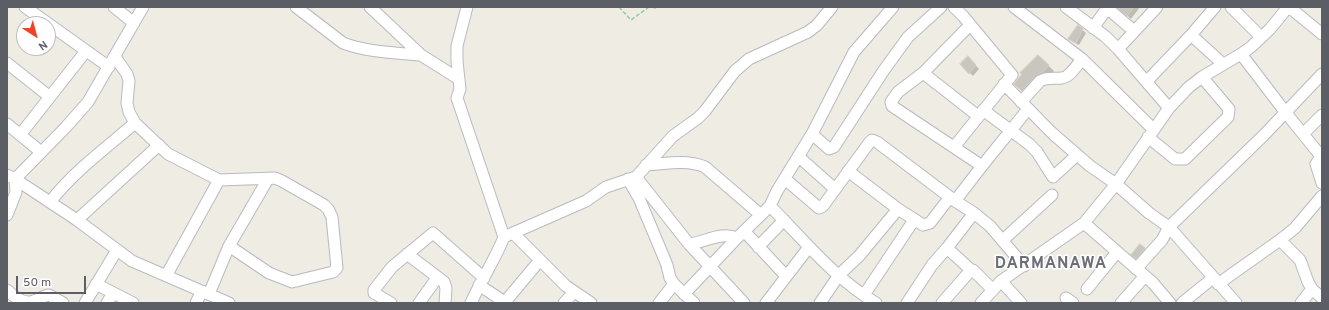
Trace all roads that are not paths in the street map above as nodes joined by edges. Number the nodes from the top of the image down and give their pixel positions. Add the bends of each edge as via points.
1 (25, 7) edge
2 (114, 7) edge
3 (143, 7) edge
4 (296, 7) edge
5 (370, 7) edge
6 (467, 7) edge
7 (832, 7) edge
8 (893, 7) edge
9 (941, 7) edge
10 (954, 7) edge
11 (1014, 7) edge
12 (1066, 7) edge
13 (1156, 7) edge
14 (1215, 7) edge
15 (1231, 7) edge
16 (1288, 7) edge
17 (1107, 8) edge
18 (134, 23) junction
19 (970, 25) junction
20 (1093, 28) junction
21 (1134, 31) junction
22 (1322, 34) edge
23 (1191, 35) junction
24 (1261, 37) junction
25 (1118, 49) junction
26 (86, 51) junction
27 (1241, 54) junction
28 (421, 55) junction
29 (114, 57) junction
30 (1082, 59) junction
31 (7, 63) edge
32 (1223, 64) junction
33 (109, 67) junction
34 (923, 73) junction
35 (1322, 74) edge
36 (1202, 77) junction
37 (1146, 81) junction
38 (1004, 84) junction
39 (459, 89) junction
40 (50, 97) junction
41 (1025, 105) junction
42 (1170, 108) junction
43 (980, 113) junction
44 (1286, 113) junction
45 (1322, 115) edge
46 (135, 123) junction
47 (7, 124) edge
48 (1011, 130) junction
49 (1150, 133) junction
50 (812, 134) junction
51 (1303, 134) junction
52 (20, 135) junction
53 (159, 145) junction
54 (954, 147) junction
55 (41, 152) junction
56 (1321, 154) edge
57 (1077, 155) junction
58 (799, 157) junction
59 (646, 165) junction
60 (982, 166) junction
61 (848, 170) junction
62 (11, 177) edge
63 (632, 178) junction
64 (268, 179) junction
65 (785, 179) junction
66 (219, 180) junction
67 (1322, 183) edge
68 (1116, 184) junction
69 (834, 189) junction
70 (1052, 195) dead end
71 (1322, 196) edge
72 (952, 199) junction
73 (50, 202) junction
74 (770, 206) junction
75 (898, 209) junction
76 (974, 213) junction
77 (7, 214) edge
78 (761, 215) junction
79 (78, 220) junction
80 (784, 220) junction
81 (914, 220) junction
82 (1084, 223) junction
83 (1169, 228) junction
84 (509, 235) junction
85 (741, 235) junction
86 (1003, 240) junction
87 (1280, 240) junction
88 (689, 244) junction
89 (230, 246) junction
90 (758, 247) junction
91 (809, 247) junction
92 (947, 248) junction
93 (116, 250) junction
94 (1117, 252) junction
95 (407, 254) junction
96 (540, 260) junction
97 (710, 266) junction
98 (1024, 266) junction
99 (971, 270) junction
100 (1141, 272) junction
101 (166, 276) junction
102 (786, 276) junction
103 (839, 276) junction
104 (437, 278) junction
105 (481, 281) junction
106 (1216, 281) junction
107 (1001, 282) junction
108 (96, 284) junction
109 (674, 284) junction
110 (1087, 289) dead end
111 (1312, 289) junction
112 (993, 290) junction
113 (205, 292) junction
114 (574, 292) junction
115 (113, 293) junction
116 (684, 294) junction
117 (864, 295) junction
118 (10, 296) edge
119 (1322, 298) edge
120 (63, 303) edge
121 (85, 303) edge
122 (107, 303) edge
123 (133, 303) edge
124 (196, 303) edge
125 (229, 303) edge
126 (391, 303) edge
127 (419, 303) edge
128 (445, 303) edge
129 (471, 303) edge
130 (505, 303) edge
131 (564, 303) edge
132 (591, 303) edge
133 (659, 303) edge
134 (694, 303) edge
135 (744, 303) edge
136 (766, 303) edge
137 (820, 303) edge
138 (875, 303) edge
139 (907, 303) edge
140 (942, 303) edge
141 (981, 303) edge
142 (1021, 303) edge
143 (1121, 303) edge
144 (1170, 303) edge
145 (1182, 303) edge
146 (1236, 303) edge
147 (1301, 303) edge

1 - 26 street
2 - 18 street
3 - 18 street
4 - 28 street via 343,43
5 - 28 street
6 - 39 street via 457,46
7 - 59 street via 808,32 749,59 735,71 705,111 673,136
8 - 50 street via 854,52
9 - 50 street via 908,38 832,149
10 - 19 street
11 - 30 street
12 - 20 street
13 - 21 street
14 - 23 street
15 - 24 street
16 - 22 street
16 - 24 street
17 - 20 street
17 - 21 street
18 - 29 street
19 - 34 street
19 - 38 street via 1012,73
20 - 25 street
21 - 25 street
23 - 32 street
23 - 37 street
24 - 27 street
25 - 37 street
26 - 33 street
26 - 40 street
27 - 32 street
27 - 44 street
28 - 39 street
29 - 33 street
29 - 46 street via 127,74 127,103
30 - 41 street via 1067,77 1040,81
30 - 49 street
31 - 40 street
32 - 36 street
33 - 55 street via 88,102
34 - 43 street
34 - 54 street via 898,92 891,104
35 - 44 street
36 - 42 street
36 - 49 street via 1229,109 1228,117 1185,159 1175,159
37 - 42 street
38 - 41 street
38 - 43 street
39 - 84 street
40 - 52 street
41 - 48 street
41 - 57 street via 1052,134
42 - 49 street
43 - 48 street
43 - 54 street
44 - 51 street
44 - 83 street
45 - 51 street
46 - 53 street
46 - 73 street via 73,175
47 - 52 street
48 - 57 street via 1037,152 1053,177
48 - 60 street
49 - 68 street
50 - 58 street
51 - 56 street
52 - 55 street
53 - 66 street via 168,154
53 - 79 street
54 - 60 street
55 - 62 street
56 - 67 street via 1316,164
57 - 68 street
58 - 65 street
58 - 69 street
59 - 63 street
59 - 78 street via 696,163 705,167
60 - 72 street
61 - 69 street
61 - 72 street via 872,140
61 - 75 street
62 - 73 street
62 - 77 street via 16,192
63 - 84 street via 606,187 586,201
63 - 88 street
63 - 109 street
64 - 66 street
64 - 89 street
64 - 89 street via 282,181 328,209 332,217 336,270 292,282 269,273
65 - 69 street via 819,208
65 - 74 street
66 - 101 street
68 - 82 street
68 - 83 street
70 - 86 street
71 - 87 street via 1295,228
72 - 76 street
72 - 81 street via 930,223 923,225
73 - 79 street
74 - 78 street
74 - 80 street
75 - 81 street
75 - 103 street
76 - 86 street
76 - 92 street
78 - 85 street
79 - 93 street
80 - 90 street
80 - 91 street
81 - 117 street
82 - 94 street
82 - 98 street
83 - 100 street
83 - 106 street
84 - 96 street
84 - 105 street
85 - 88 street via 726,234
85 - 90 street
85 - 97 street
86 - 98 street
87 - 106 street
87 - 111 street via 1300,260
88 - 97 street
89 - 113 street
90 - 102 street
91 - 102 street
91 - 103 street
92 - 99 street
92 - 139 street via 932,265
93 - 101 street via 132,261
93 - 108 street
94 - 100 street
94 - 110 street
95 - 104 street
95 - 105 street via 434,233
95 - 126 street via 388,271 374,290 374,293
96 - 114 street
96 - 130 street
97 - 116 street
97 - 135 street
98 - 107 street
99 - 112 street
99 - 140 street
100 - 143 street
100 - 144 street via 1162,291
101 - 113 street
102 - 136 street
103 - 117 street
103 - 137 street
104 - 127 street
104 - 128 street via 444,282 446,288
105 - 129 street
105 - 130 street
106 - 145 street
106 - 146 street
107 - 112 street
107 - 142 street
108 - 115 street
108 - 121 street
109 - 116 street
109 - 133 street
111 - 119 street
111 - 147 street
112 - 141 street
113 - 124 street
113 - 125 street
114 - 131 street
114 - 132 street
115 - 122 street
115 - 123 street
116 - 134 street
117 - 138 street
118 - 120 street via 30,302 49,295

